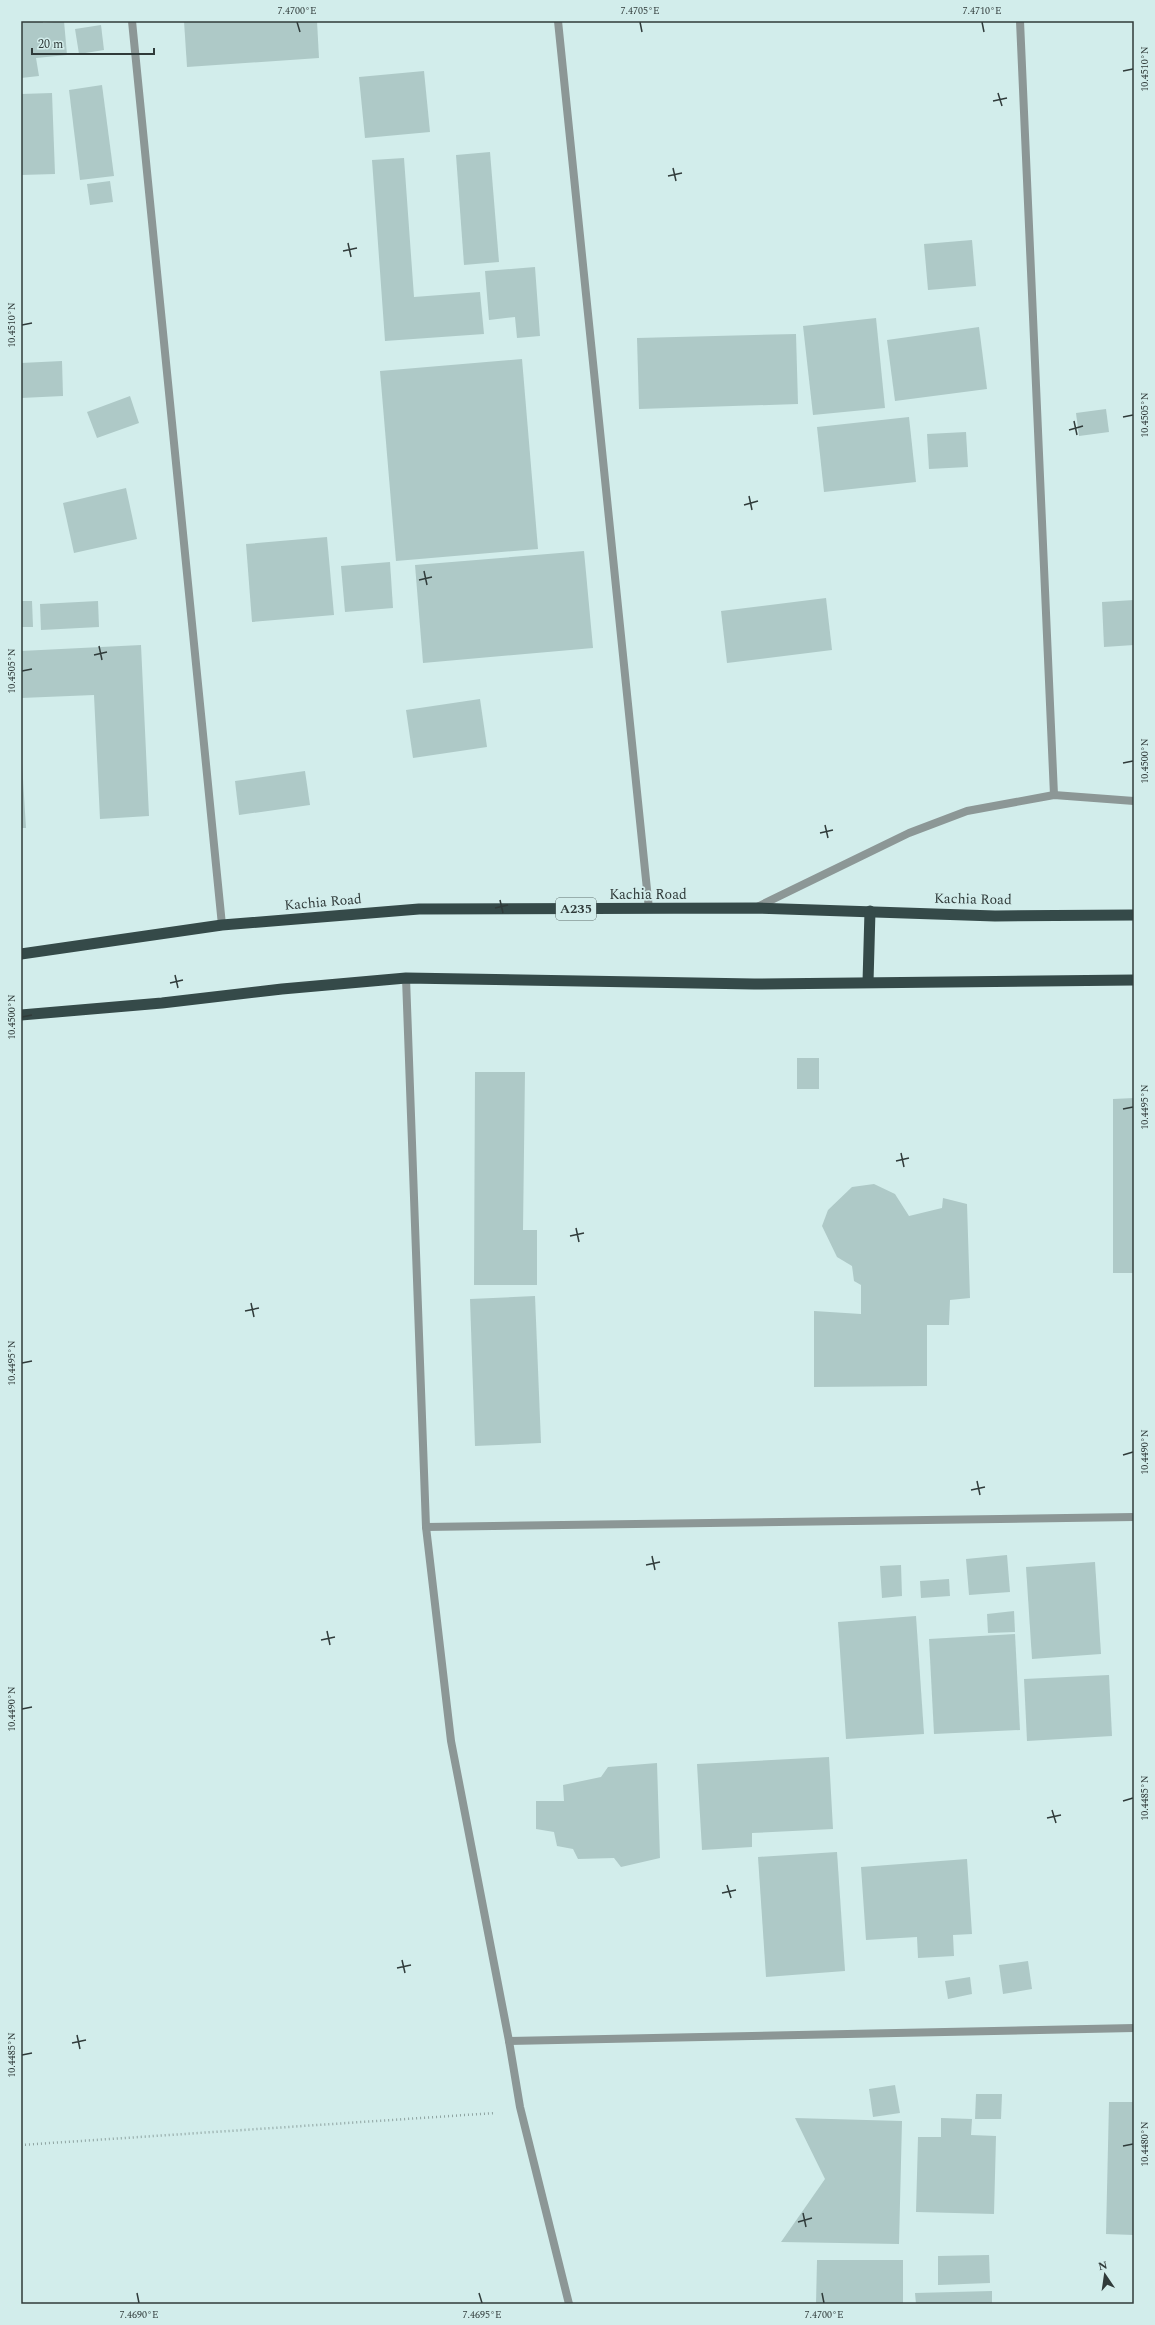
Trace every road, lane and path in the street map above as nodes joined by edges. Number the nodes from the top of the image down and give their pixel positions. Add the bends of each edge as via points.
1 (132, 21) edge
2 (558, 21) edge
3 (1020, 21) edge
4 (1054, 795) junction
5 (1134, 801) edge
6 (756, 908) junction
7 (649, 909) junction
8 (870, 911) junction
9 (1134, 915) edge
10 (222, 925) junction
11 (21, 954) edge
12 (406, 978) junction
13 (1134, 980) edge
14 (868, 982) junction
15 (21, 1015) edge
16 (1134, 1517) edge
17 (426, 1527) junction
18 (1134, 2028) edge
19 (509, 2041) junction
20 (500, 2112) dead end
21 (21, 2145) edge
22 (569, 2304) edge

1 - 10 street
2 - 7 street
3 - 4 street
4 - 5 street
4 - 6 street via 967,811 909,833
6 - 7 highway, Kachia Road / A235
6 - 8 highway, Kachia Road / A235
7 - 10 highway, Kachia Road / A235 via 418,909
8 - 9 highway, Kachia Road / A235 via 995,916
8 - 14 highway
10 - 11 highway, Kachia Road / A235
12 - 14 highway via 754,984
12 - 15 highway via 282,989 162,1004
12 - 17 street
13 - 14 highway
16 - 17 street
17 - 19 street via 450,1742
18 - 19 street
19 - 22 street via 520,2107
20 - 21 path

